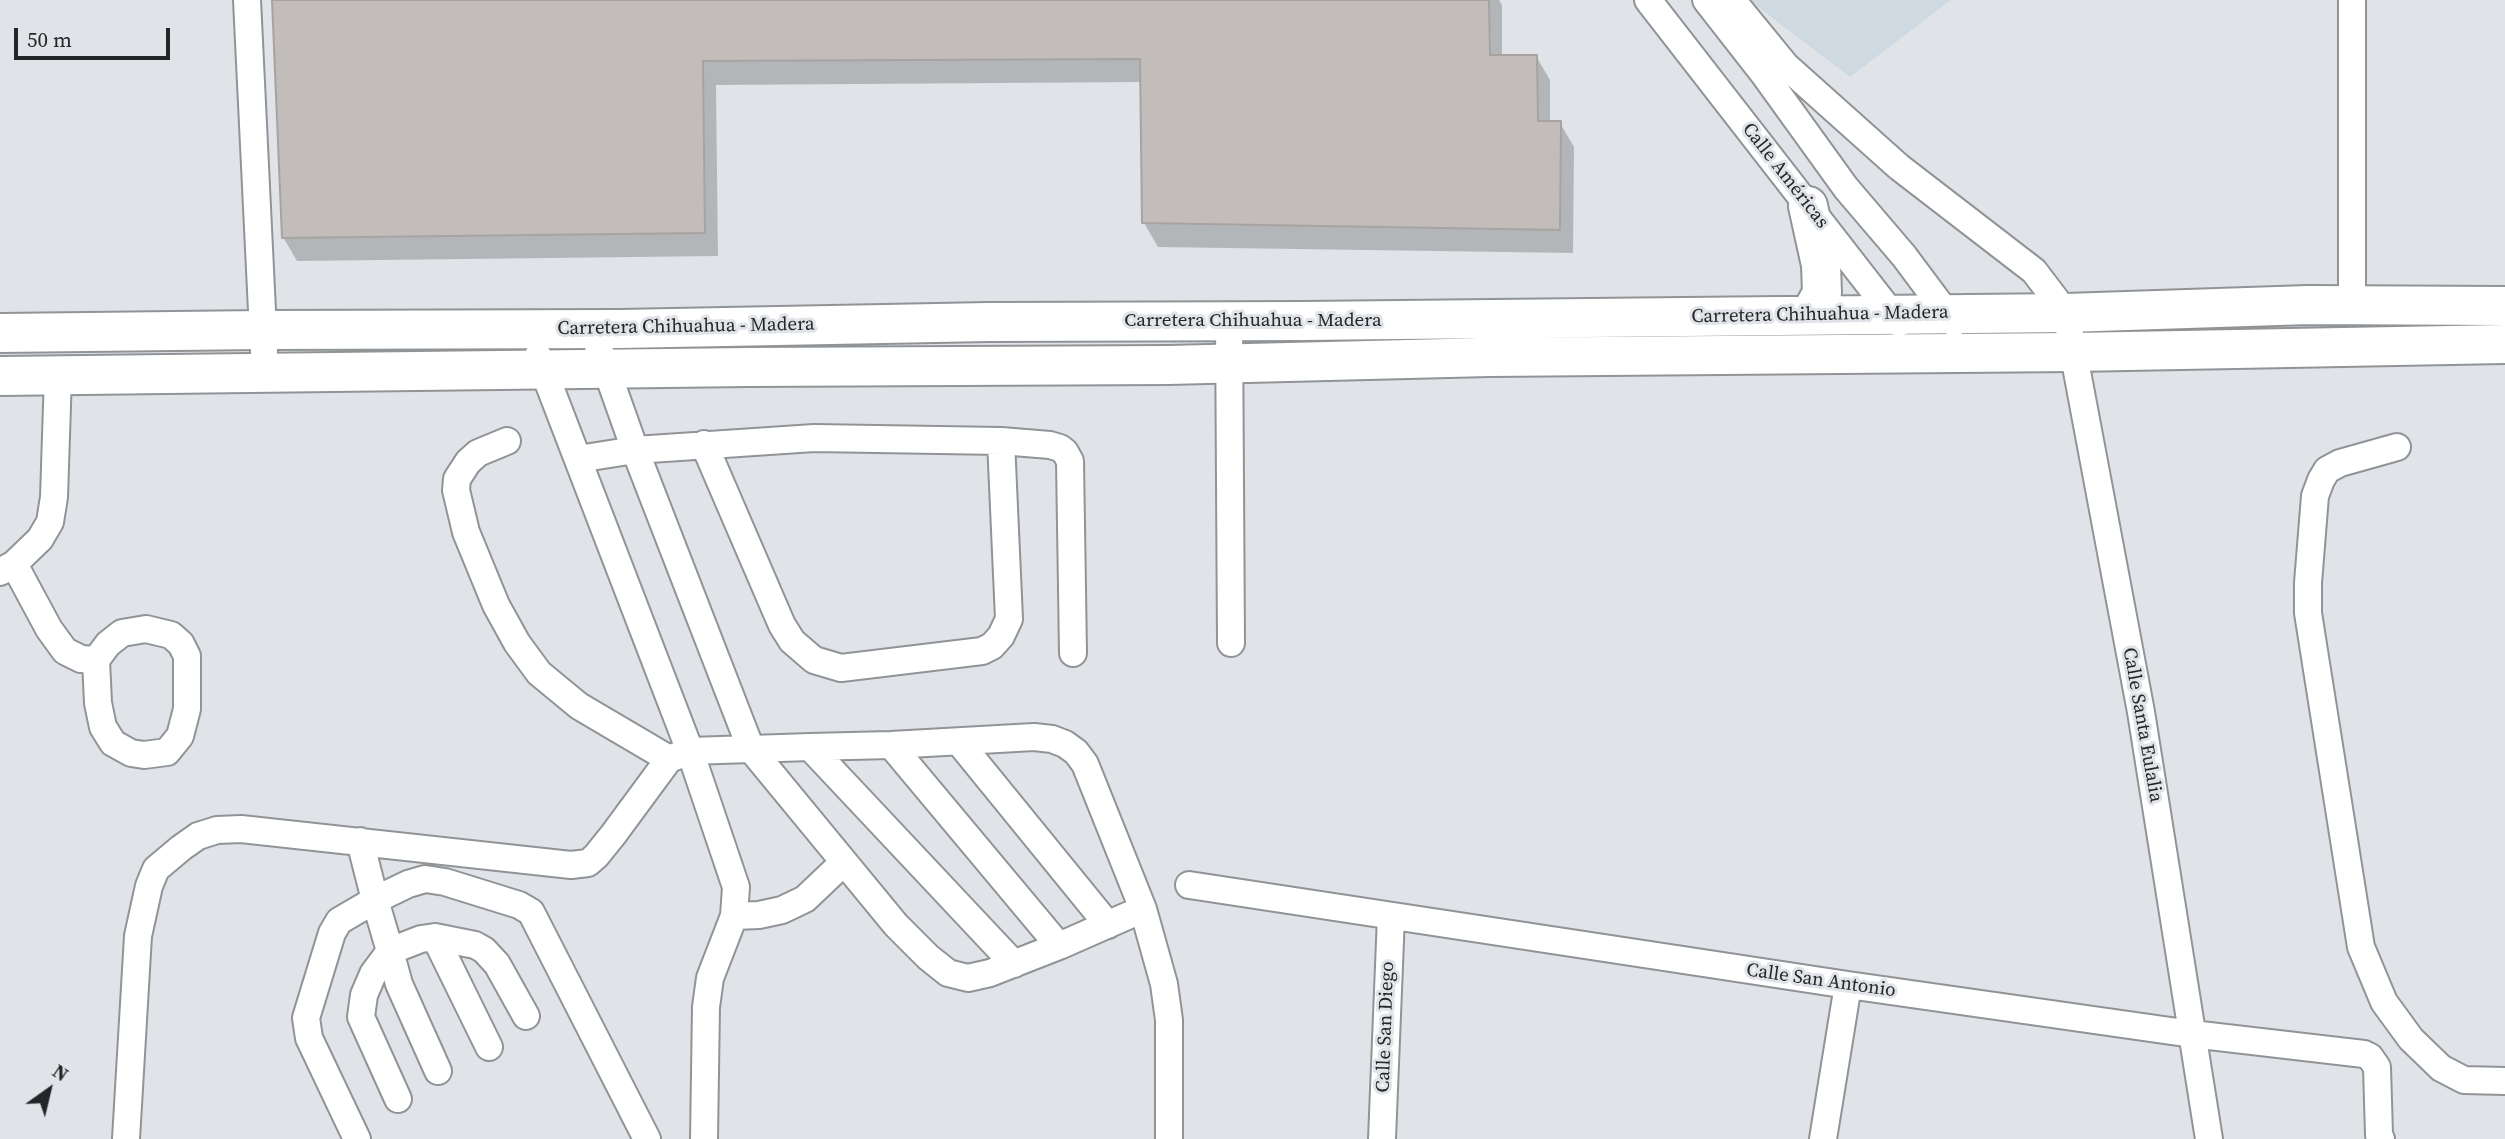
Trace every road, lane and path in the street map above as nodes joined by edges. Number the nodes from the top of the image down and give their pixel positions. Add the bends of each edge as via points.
1 (247, 0) edge
2 (1648, 0) edge
3 (1706, 0) edge
4 (1732, 0) edge
5 (2352, 0) edge
6 (1808, 206) junction
7 (2505, 306) edge
8 (2352, 307) junction
9 (1947, 313) junction
10 (2066, 313) junction
11 (1892, 314) junction
12 (1810, 315) junction
13 (1229, 321) junction
14 (989, 322) junction
15 (918, 323) junction
16 (526, 329) junction
17 (592, 329) junction
18 (262, 330) junction
19 (0, 333) edge
20 (2505, 344) edge
21 (1975, 352) junction
22 (2074, 352) junction
23 (1921, 353) junction
24 (1230, 363) junction
25 (916, 366) junction
26 (1003, 366) junction
27 (605, 369) junction
28 (544, 370) junction
29 (265, 373) junction
30 (58, 375) junction
31 (0, 376) edge
32 (507, 441) dead end
33 (1001, 441) junction
34 (704, 444) junction
35 (2397, 447) dead end
36 (635, 450) junction
37 (578, 459) junction
38 (7, 568) edge
39 (1231, 643) dead end
40 (1073, 653) dead end
41 (96, 660) junction
42 (959, 742) junction
43 (891, 745) junction
44 (810, 747) junction
45 (751, 749) junction
46 (679, 755) junction
47 (360, 841) junction
48 (844, 862) junction
49 (1189, 885) dead end
50 (375, 900) junction
51 (1143, 909) junction
52 (1391, 915) junction
53 (734, 916) junction
54 (1108, 925) junction
55 (435, 937) junction
56 (1059, 946) junction
57 (390, 951) junction
58 (1014, 964) junction
59 (1848, 985) junction
60 (526, 1016) dead end
61 (2192, 1034) junction
62 (489, 1047) dead end
63 (438, 1072) dead end
64 (2505, 1081) edge
65 (398, 1100) dead end
66 (126, 1139) edge
67 (357, 1139) edge
68 (647, 1139) edge
69 (704, 1139) edge
70 (1169, 1139) edge
71 (1382, 1139) edge
72 (1824, 1139) edge
73 (2209, 1139) edge
74 (2381, 1139) edge

1 - 18 street
2 - 6 street, Calle Américas
3 - 9 street via 1846,188
4 - 10 street via 1786,66 1899,167 2034,271
5 - 8 street
6 - 11 street, Calle Américas
6 - 12 highway via 1822,293
7 - 8 highway, Carretera Chihuahua - Madera
8 - 10 highway, Carretera Chihuahua - Madera
9 - 10 highway, Carretera Chihuahua - Madera
9 - 11 highway, Carretera Chihuahua - Madera
9 - 21 street
10 - 22 street, Calle Santa Eulalia
11 - 12 highway, Carretera Chihuahua - Madera
11 - 23 street, Calle Américas
12 - 13 highway, Carretera Chihuahua - Madera
13 - 14 highway, Carretera Chihuahua - Madera
13 - 24 street
14 - 15 highway, Carretera Chihuahua - Madera
14 - 26 highway via 984,347
15 - 17 highway, Carretera Chihuahua - Madera
15 - 25 highway via 929,345
16 - 17 highway, Carretera Chihuahua - Madera
16 - 18 highway, Carretera Chihuahua - Madera
16 - 28 street
17 - 27 street
18 - 19 highway, Carretera Chihuahua - Madera
18 - 29 street
20 - 22 highway, Carretera Chihuahua - Madera
21 - 22 highway, Carretera Chihuahua - Madera
21 - 23 highway, Carretera Chihuahua - Madera
22 - 61 street, Calle Santa Eulalia via 2141,712
23 - 24 highway, Carretera Chihuahua - Madera
24 - 26 highway, Carretera Chihuahua - Madera
24 - 39 street
25 - 26 highway, Carretera Chihuahua - Madera
25 - 27 highway, Carretera Chihuahua - Madera
27 - 28 highway, Carretera Chihuahua - Madera
27 - 36 street
28 - 29 highway, Carretera Chihuahua - Madera
28 - 37 street
29 - 30 highway, Carretera Chihuahua - Madera
30 - 31 highway, Carretera Chihuahua - Madera
30 - 38 street via 50,522 40,539
32 - 46 street via 468,462 456,490 496,605 539,673 579,706
33 - 34 street via 814,438
33 - 34 street via 1009,619 1001,636 982,651 841,668 808,655 782,625
33 - 40 street via 1051,445 1065,452 1070,461
34 - 36 street
35 - 64 street via 2327,470 2315,496 2310,553 2308,613 2361,947 2384,1002 2411,1039 2441,1068 2464,1080
36 - 37 street
36 - 45 street
37 - 46 street
38 - 41 street via 65,651
41 - 41 street via 121,633 146,629 171,635 181,644 187,656 187,709 180,736 167,752 131,754 113,743 103,727 98,703
42 - 43 street
42 - 51 street via 1034,737 1052,739 1076,752 1085,764
42 - 54 street
43 - 44 street
43 - 56 street
44 - 45 street
44 - 58 street
45 - 46 street
45 - 48 street
46 - 47 street via 587,863
46 - 53 street via 732,871
47 - 50 street
47 - 66 street via 218,830 198,836 156,869 138,936
48 - 53 street via 805,899 782,910
48 - 58 street via 896,925 948,973 968,978
49 - 52 street, Calle San Antonio
50 - 57 street
50 - 67 street via 339,921 306,1018 309,1038
50 - 68 street via 425,879 531,912
51 - 54 street
51 - 70 street via 1169,1020
52 - 59 street, Calle San Antonio
52 - 71 street, Calle San Diego
53 - 69 street via 710,978 706,1007
54 - 56 street
55 - 57 street
55 - 60 street via 484,950
55 - 62 street
56 - 58 street
57 - 63 street via 399,984
57 - 65 street via 373,974 361,1017
59 - 61 street, Calle San Antonio
59 - 72 street
61 - 73 street, Calle Santa Eulalia
61 - 74 street, Calle San Antonio via 2370,1057 2377,1067

